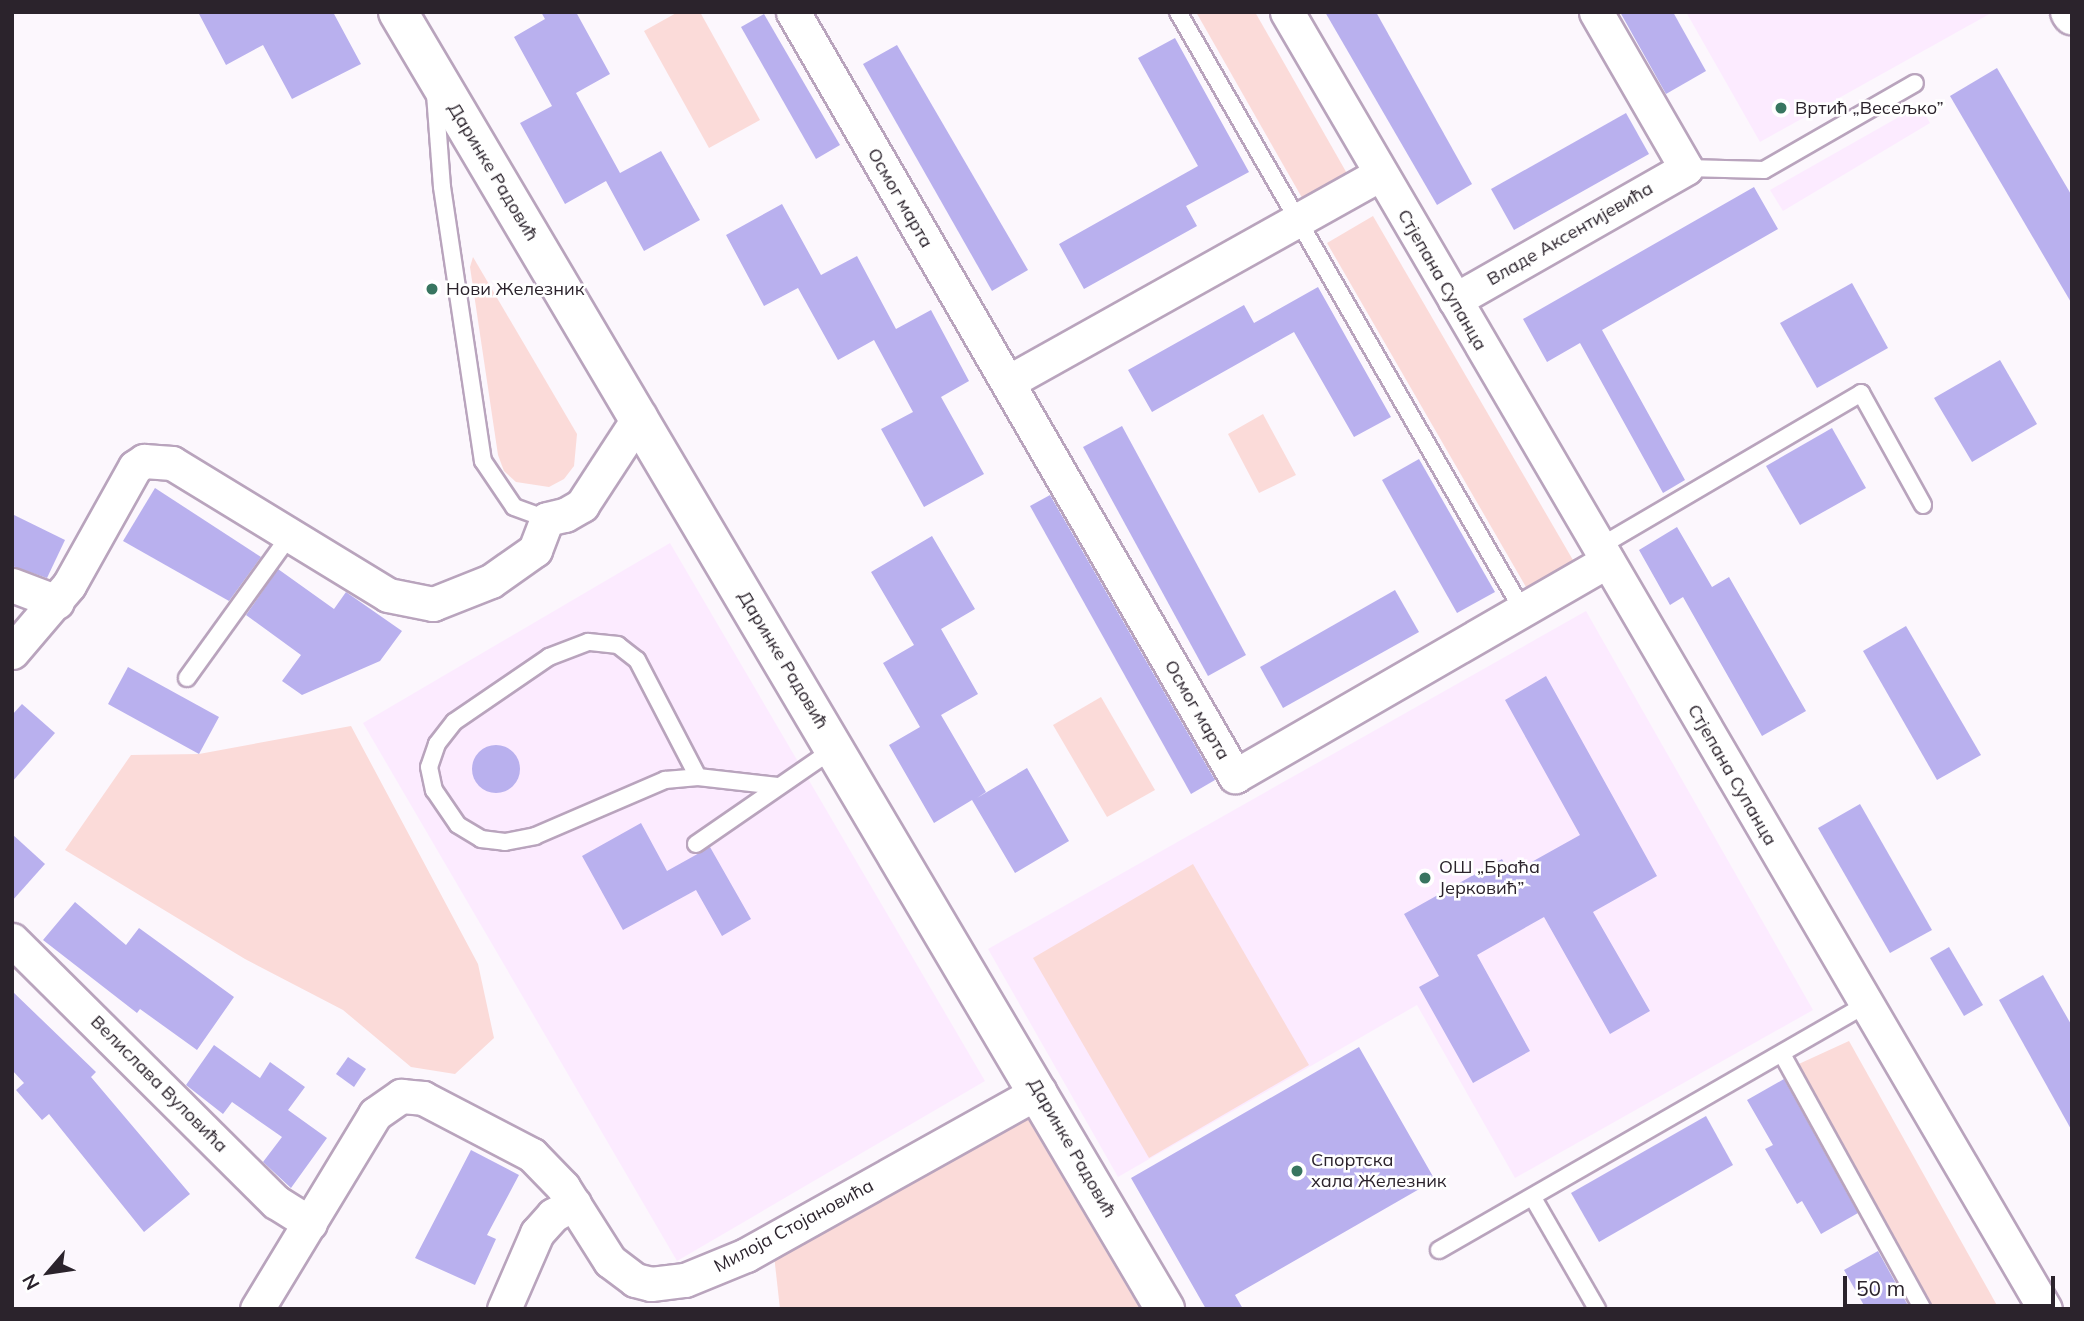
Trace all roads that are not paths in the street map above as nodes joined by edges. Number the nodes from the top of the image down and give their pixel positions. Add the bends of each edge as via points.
1 (398, 12) edge
2 (793, 12) edge
3 (1178, 12) edge
4 (1287, 12) edge
5 (1596, 12) edge
6 (434, 74) junction
7 (1915, 83) dead end
8 (1686, 169) junction
9 (1380, 174) junction
10 (1299, 220) junction
11 (1455, 300) junction
12 (1007, 382) junction
13 (640, 416) junction
14 (1923, 505) dead end
15 (547, 519) junction
16 (290, 536) junction
17 (1603, 554) junction
18 (12, 585) edge
19 (57, 602) junction
20 (1522, 609) junction
21 (12, 652) edge
22 (187, 678) dead end
23 (835, 748) junction
24 (698, 777) junction
25 (778, 786) junction
26 (696, 845) dead end
27 (12, 940) edge
28 (1866, 1004) junction
29 (1782, 1054) junction
30 (1039, 1091) junction
31 (1533, 1198) junction
32 (574, 1204) junction
33 (310, 1223) junction
34 (1439, 1250) dead end
35 (257, 1309) edge
36 (504, 1309) edge
37 (1165, 1309) edge
38 (1597, 1309) edge
39 (1923, 1309) edge
40 (2045, 1309) edge

1 - 6 street, Даринке Радовић
2 - 12 street, Осмог марта
3 - 10 lane
4 - 9 street, Стјепана Супанца
5 - 8 street
6 - 13 street, Даринке Радовић
6 - 15 lane via 442,187 483,461 514,507
7 - 8 lane via 1764,170
8 - 11 street, Владе Аксентијевића
9 - 10 street
9 - 11 street, Стјепана Супанца
10 - 12 street
10 - 20 lane
11 - 17 street, Стјепана Супанца
12 - 20 street, Осмог марта via 1235,776
13 - 15 street via 582,505
13 - 23 street, Даринке Радовић
14 - 17 lane via 1861,393
15 - 16 street via 543,539 522,563 462,596 433,604 388,595
16 - 19 street via 172,463 144,461 135,467
16 - 22 lane
17 - 20 street, Осмог марта
17 - 28 street, Стјепана Супанца
18 - 19 street
19 - 21 street
23 - 25 lane
23 - 30 street, Даринке Радовић
24 - 24 lane via 666,780 535,836 505,842 481,839 458,825 434,790 429,768 437,744 454,722 549,657 588,642 618,645 637,660
24 - 25 lane
25 - 26 lane
27 - 33 street, Велислава Вуловића via 276,1202
28 - 29 lane
28 - 40 street, Стјепана Супанца
29 - 31 lane
29 - 39 lane
30 - 32 street, Милоја Стојановића via 746,1255 685,1280 651,1284 622,1272 595,1241
30 - 37 street, Даринке Радовић
31 - 34 lane
31 - 38 lane
32 - 33 street, Милоја Стојановића via 546,1166 519,1147 423,1098 401,1096 375,1114
32 - 36 street via 553,1215 537,1233
33 - 35 street, Милоја Стојановића

